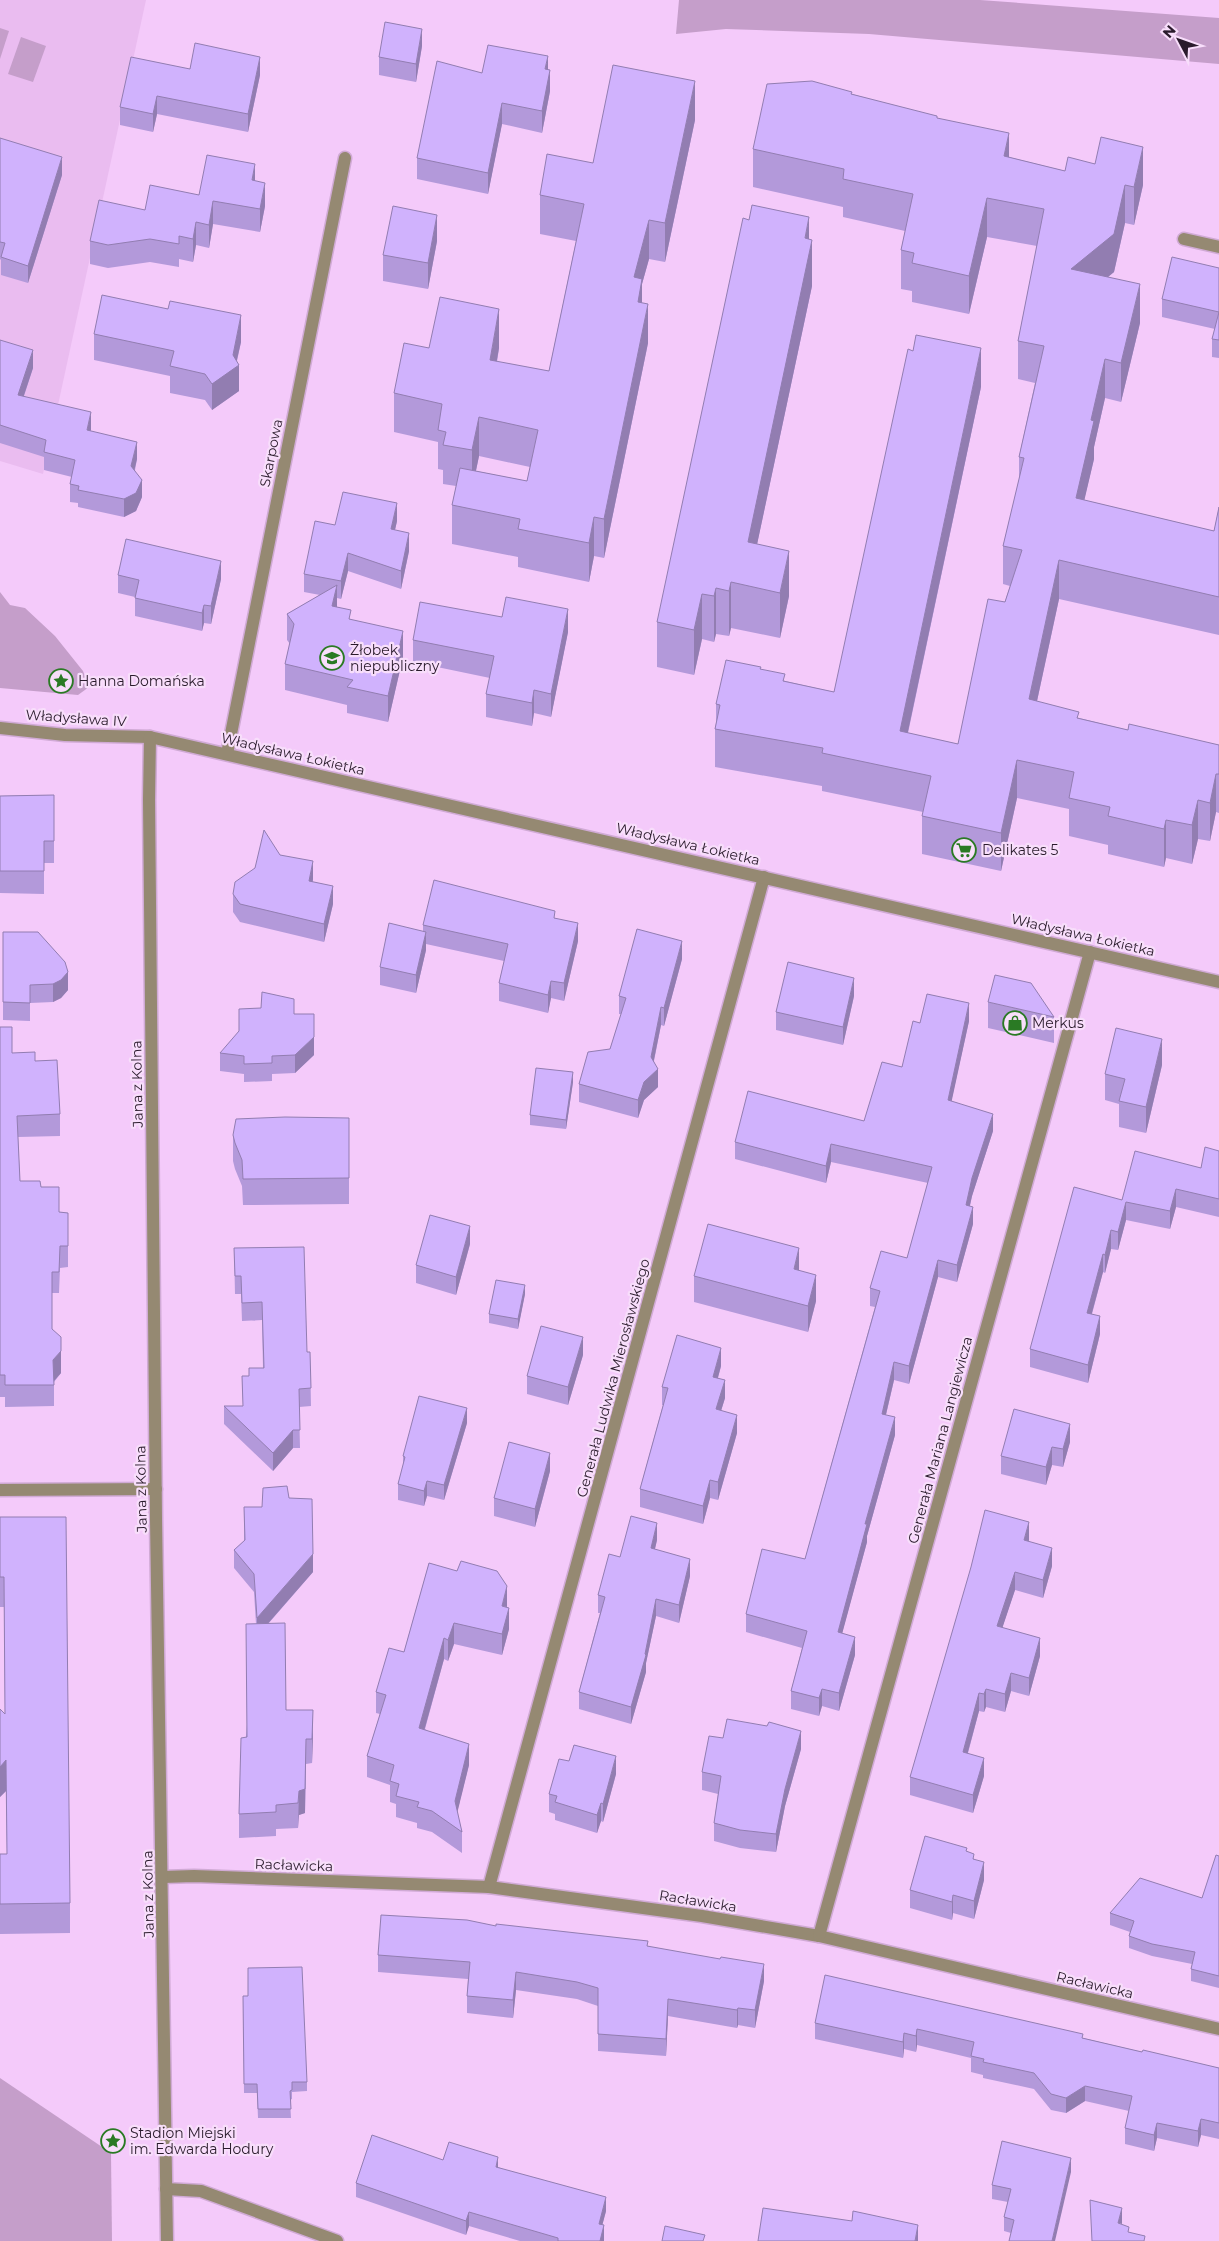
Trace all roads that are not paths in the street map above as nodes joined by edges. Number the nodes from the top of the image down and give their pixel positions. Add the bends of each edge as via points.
1 (345, 158) dead end
2 (1184, 239) dead end
3 (1219, 247) edge
4 (0, 728) edge
5 (150, 737) junction
6 (227, 754) junction
7 (764, 877) junction
8 (1090, 952) junction
9 (1219, 982) edge
10 (156, 1488) junction
11 (0, 1490) edge
12 (162, 1877) junction
13 (490, 1887) junction
14 (819, 1936) junction
15 (1219, 2029) edge
16 (166, 2189) junction
17 (167, 2241) edge
18 (337, 2241) edge

1 - 6 street, Skarpowa
2 - 3 street
4 - 5 street, Władysława IV via 65,735
5 - 6 street, Władysława Łokietka
5 - 10 street, Jana z Kolna
6 - 7 street, Władysława Łokietka
7 - 8 street, Władysława Łokietka
7 - 13 street, Generała Ludwika Mierosławskiego
8 - 9 street, Władysława Łokietka
8 - 14 street, Generała Mariana Langiewicza
10 - 11 street
10 - 12 street, Jana z Kolna
12 - 13 street, Racławicka
12 - 16 street, Jana z Kolna
13 - 14 street, Racławicka via 702,1916
14 - 15 street, Racławicka
16 - 17 street, Jana z Kolna
16 - 18 street via 201,2191

